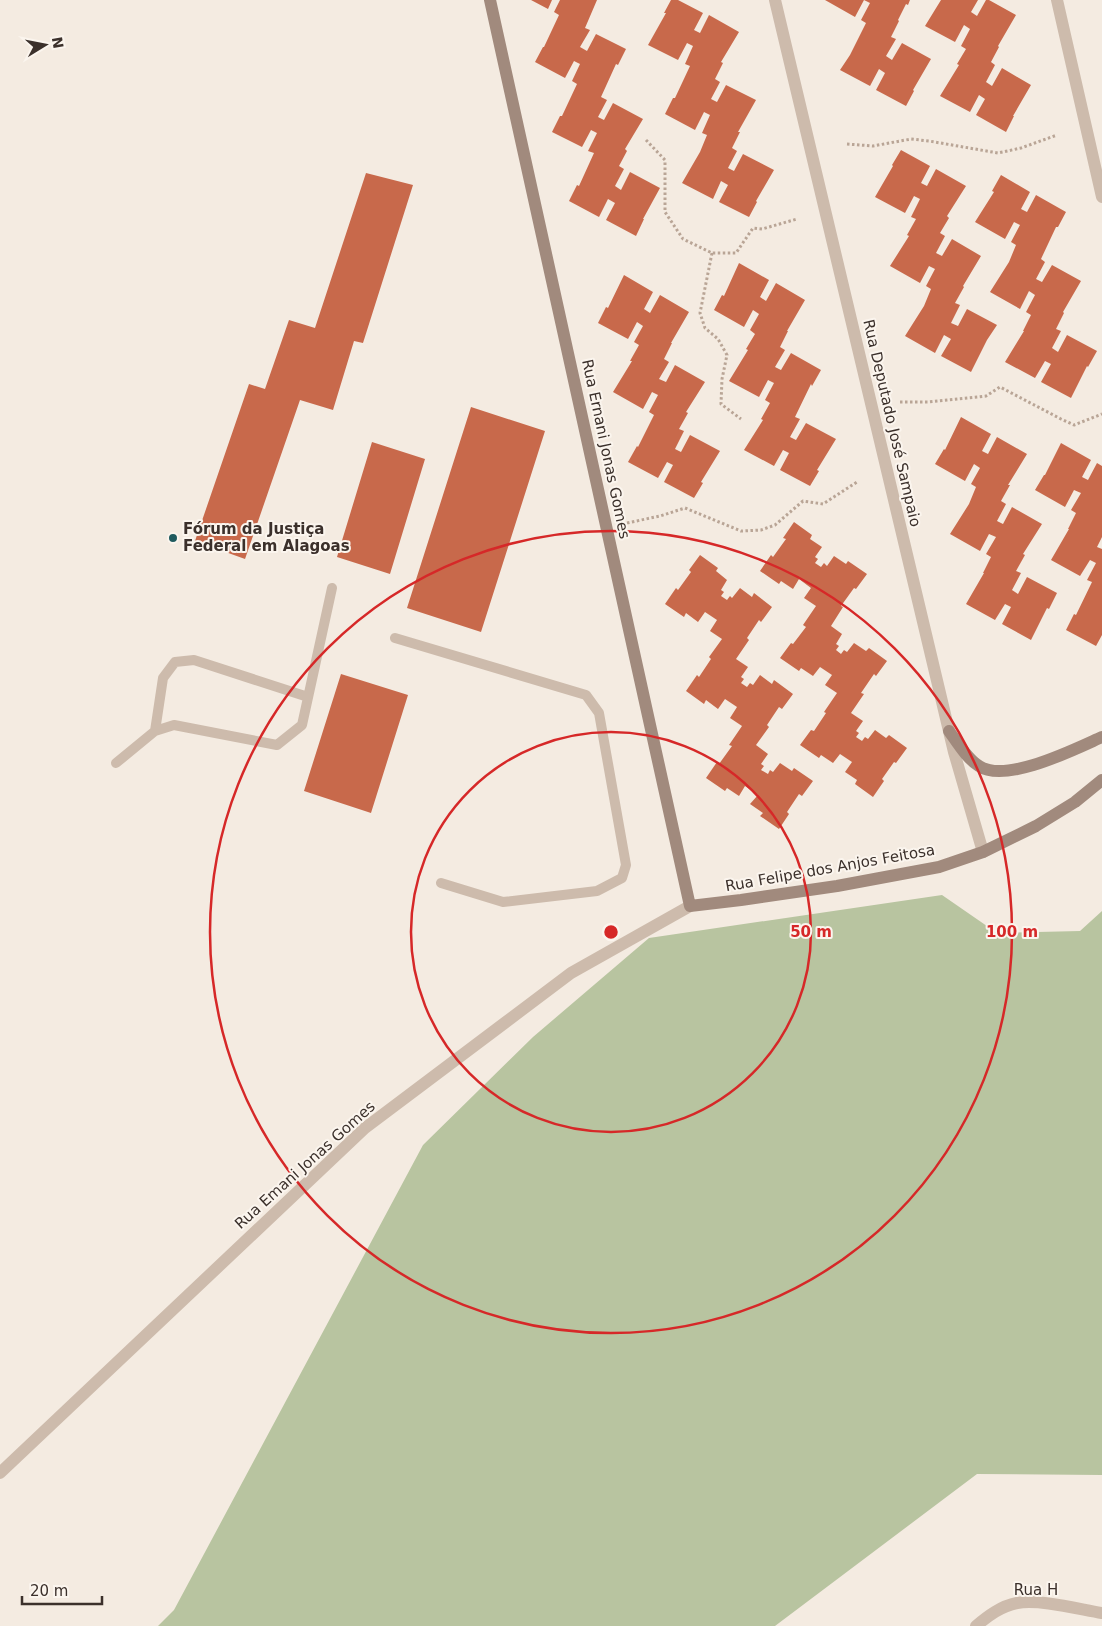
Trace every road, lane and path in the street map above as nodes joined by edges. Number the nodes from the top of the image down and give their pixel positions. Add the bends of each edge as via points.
1 (490, 0) edge
2 (775, 0) edge
3 (1057, 0) edge
4 (1057, 135) dead end
5 (646, 140) dead end
6 (847, 144) dead end
7 (1102, 197) edge
8 (797, 219) dead end
9 (712, 253) junction
10 (900, 402) dead end
11 (1102, 414) edge
12 (741, 419) dead end
13 (857, 482) dead end
14 (627, 523) dead end
15 (332, 588) dead end
16 (395, 638) dead end
17 (308, 697) junction
18 (155, 731) junction
19 (949, 731) junction
20 (1102, 737) edge
21 (116, 763) dead end
22 (1102, 780) edge
23 (983, 852) junction
24 (441, 883) dead end
25 (690, 906) junction
26 (0, 1473) edge
27 (1102, 1613) edge
28 (976, 1626) edge

1 - 25 street, Rua Ernani Jonas Gomes
2 - 19 street, Rua Deputado José Sampaio
3 - 7 street
4 - 6 path via 998,153 911,139 873,146
5 - 9 path via 665,160 665,212 683,239
8 - 9 path via 762,229 753,228 736,253
9 - 12 path via 700,313 705,328 718,339 727,355 721,404
10 - 11 path via 986,396 1000,387 1074,425
13 - 14 path via 823,504 803,502 775,525 761,530 741,531 685,508
15 - 17 lane
16 - 24 lane via 586,695 599,713 626,865 622,878 597,891 503,902
17 - 18 lane via 302,725 277,745 174,724
17 - 18 lane via 194,660 175,662 164,678
18 - 21 lane
19 - 20 street via 979,766 993,772 1010,771 1050,760
19 - 23 street, Rua Deputado José Sampaio
22 - 23 street, Rua Felipe dos Anjos Feitosa via 1044,821
23 - 25 street, Rua Felipe dos Anjos Feitosa via 939,867 837,886
25 - 26 street, Rua Emani Jonas Gomes via 571,973 365,1128
27 - 28 street, Rua H via 1054,1604 1018,1603 988,1616

